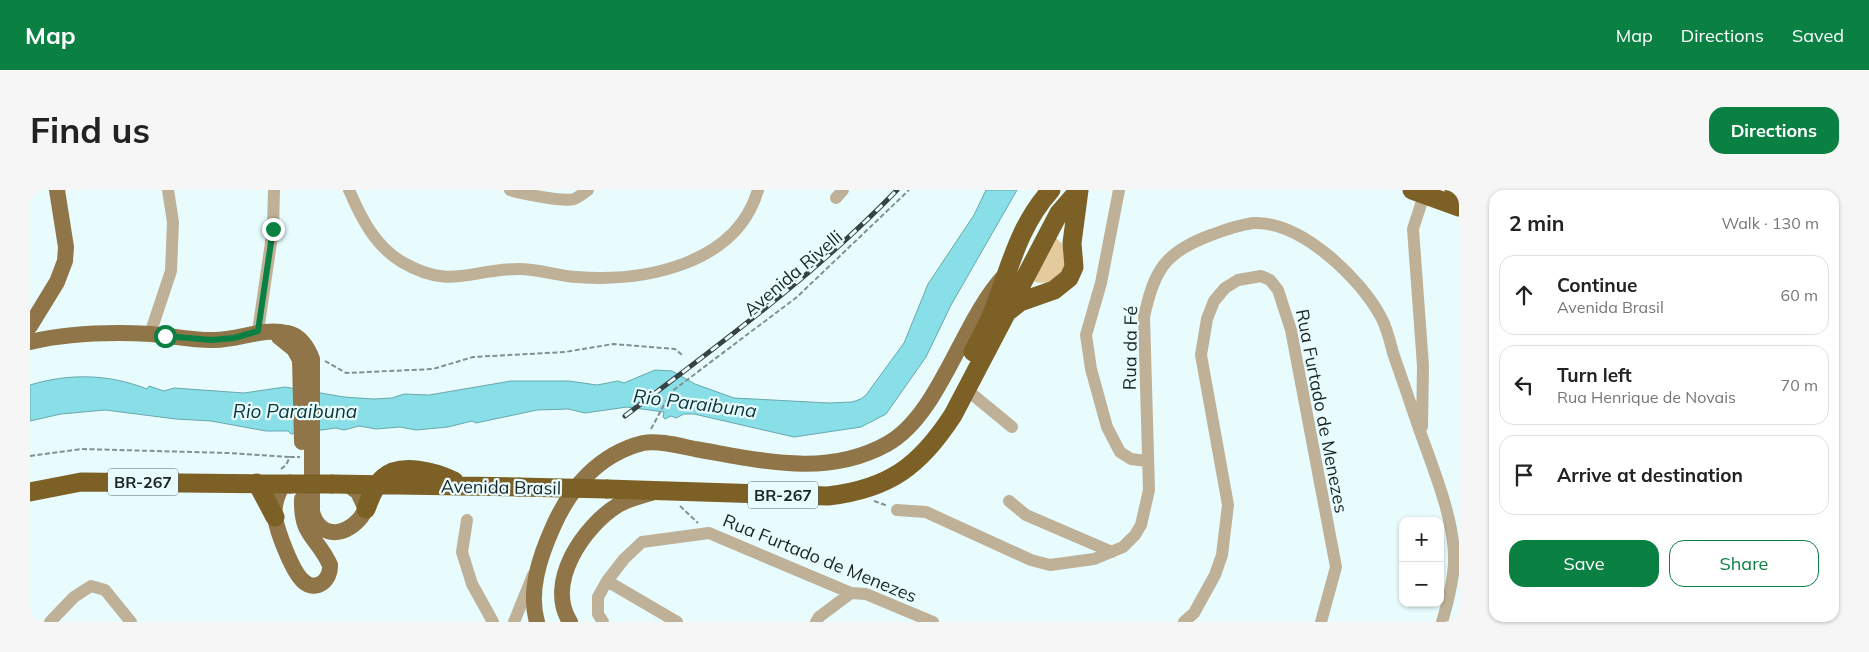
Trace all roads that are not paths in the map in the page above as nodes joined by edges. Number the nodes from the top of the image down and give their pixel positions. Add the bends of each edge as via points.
1 (57, 190) edge
2 (168, 190) edge
3 (274, 190) edge
4 (349, 190) edge
5 (510, 190) edge
6 (588, 190) edge
7 (758, 190) edge
8 (1051, 190) edge
9 (1079, 190) edge
10 (1119, 190) edge
11 (1454, 190) edge
12 (1418, 192) edge
13 (1459, 192) edge
14 (544, 193) edge
15 (1459, 207) edge
16 (1050, 230) junction
17 (1072, 244) junction
18 (1016, 245) junction
19 (1005, 275) junction
20 (1023, 284) junction
21 (1048, 292) junction
22 (1010, 310) junction
23 (32, 321) edge
24 (258, 331) junction
25 (274, 333) junction
26 (150, 334) junction
27 (67, 336) junction
28 (30, 342) edge
29 (307, 367) junction
30 (964, 383) junction
31 (1012, 426) dead end
32 (1422, 438) junction
33 (301, 456) junction
34 (1148, 461) junction
35 (286, 478) junction
36 (257, 483) junction
37 (340, 484) junction
38 (376, 485) junction
39 (30, 492) edge
40 (659, 492) junction
41 (1009, 502) dead end
42 (366, 509) junction
43 (897, 510) road end
44 (275, 517) junction
45 (467, 520) dead end
46 (1112, 552) junction
47 (540, 556) junction
48 (607, 580) junction
49 (851, 593) junction
50 (50, 622) edge
51 (130, 622) edge
52 (493, 622) edge
53 (514, 622) edge
54 (537, 622) edge
55 (570, 622) edge
56 (603, 622) edge
57 (677, 622) edge
58 (816, 622) edge
59 (933, 622) edge
60 (1184, 622) edge
61 (1321, 622) edge
62 (1442, 622) edge

1 - 23 main road via 64,229 65,261
2 - 26 street via 173,222 171,271
3 - 24 street via 273,229
4 - 7 street via 362,219 383,248 417,270 448,279 517,269 578,277 636,276 660,271 710,251 731,235 747,214
5 - 14 street
6 - 14 street via 575,198 559,201
8 - 18 highway, BR-267 via 1030,217
9 - 16 highway, BR-267 via 1068,200
9 - 17 highway
10 - 34 street via 1101,283 1086,335 1091,369 1107,427 1120,452 1131,459
11 - 13 highway
12 - 15 highway
12 - 32 street via 1414,229 1423,366
16 - 17 highway
16 - 18 highway via 1025,234
16 - 20 highway, BR-267
17 - 21 highway via 1074,267 1068,278
18 - 19 highway, BR-267
18 - 20 highway, BR-267 via 1013,269
19 - 30 highway, BR-267
19 - 47 main road via 973,319 929,400 888,444 838,463 810,464 645,443 621,451 591,471 564,502
20 - 21 highway
20 - 22 highway, BR-267
21 - 22 highway via 1020,302
22 - 30 highway, BR-267
23 - 27 main road
24 - 25 main road
24 - 26 main road via 212,340
25 - 29 main road via 294,349
25 - 29 main road via 287,332 296,336 309,351
26 - 27 main road
27 - 28 main road
29 - 33 main road
30 - 31 street
30 - 40 highway, BR-267 via 911,454 906,466 881,483 857,493 828,496
32 - 34 street, Rua da Fé via 1381,317 1362,288 1326,253 1287,230 1256,223 1228,229 1184,247 1157,272 1144,317
32 - 62 street, Rua da Fé via 1447,513 1454,561 1451,591
33 - 42 main road via 312,512 326,531 340,532 353,526
33 - 44 main road via 303,522 308,535 330,565 326,581 309,585 300,577
34 - 46 street, Rua da Fé via 1149,490 1141,525 1123,547
35 - 36 highway, BR-267
35 - 37 highway, BR-267, bridge
35 - 44 main road via 276,500
36 - 39 highway, BR-267 via 81,482
36 - 44 highway
37 - 38 highway, BR-267
37 - 42 main road via 358,492
38 - 40 highway, Avenida Brasil / BR-267, bridge via 389,473 410,470 441,475 464,486
38 - 42 highway
40 - 55 main road via 619,504 597,520 580,540 568,564 562,595
41 - 46 street via 1026,515
43 - 46 street, Rua da Fé via 926,512 1031,560 1050,565 1071,564
45 - 52 street via 462,552 472,584
47 - 53 street
47 - 54 main road via 533,609
48 - 49 street, Rua Furtado de Menezes via 642,542 709,533
48 - 56 street, Rua Furtado de Menezes via 598,597 598,614
48 - 57 street
49 - 58 street
49 - 59 street, Rua Furtado de Menezes via 866,594
50 - 51 street via 74,597 91,586 105,590
60 - 61 street, Rua Furtado de Menezes via 1194,613 1215,575 1222,555 1228,505 1201,355 1207,319 1214,300 1225,288 1238,280 1261,276 1270,280 1278,290 1291,330 1336,567

